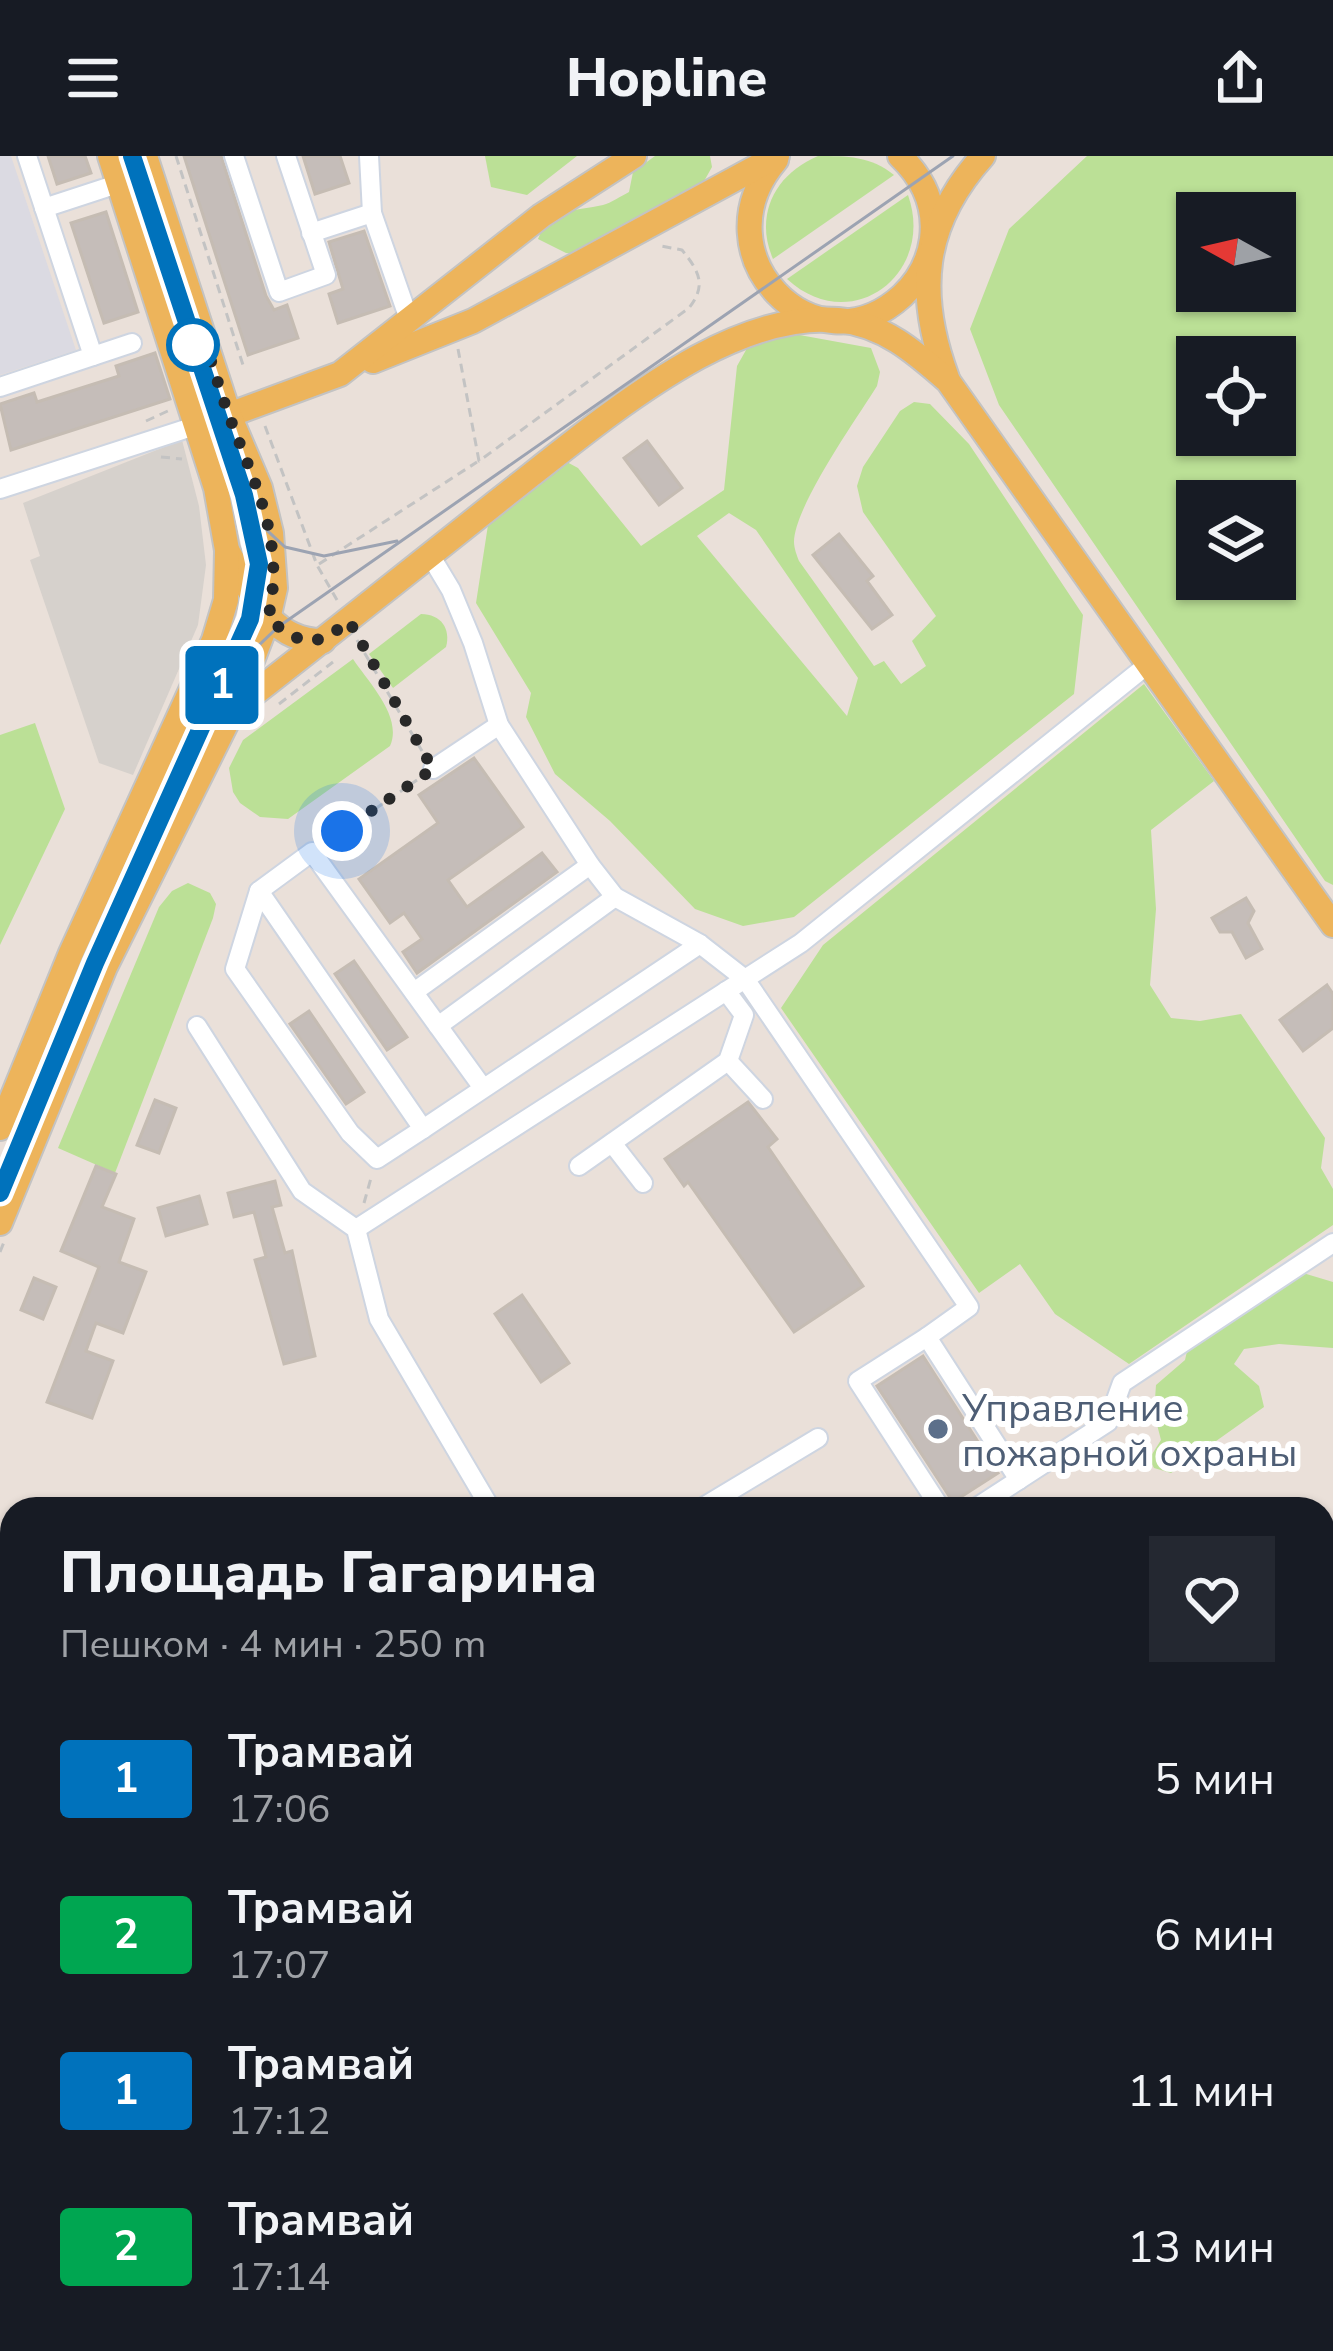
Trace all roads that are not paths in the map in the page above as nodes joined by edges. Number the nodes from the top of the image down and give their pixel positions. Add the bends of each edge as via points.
1 (27, 156) edge
2 (110, 156) edge
3 (234, 156) edge
4 (286, 156) edge
5 (369, 156) edge
6 (634, 156) edge
7 (779, 156) edge
8 (900, 156) edge
9 (982, 156) edge
10 (148, 165) edge
11 (741, 166) edge
12 (118, 184) junction
13 (44, 208) junction
14 (372, 213) junction
15 (748, 215) junction
16 (311, 232) junction
17 (931, 248) junction
18 (836, 320) junction
19 (410, 322) junction
20 (132, 344) dead end
21 (93, 356) junction
22 (340, 374) junction
23 (948, 381) junction
24 (0, 387) edge
25 (229, 415) junction
26 (199, 425) junction
27 (0, 489) edge
28 (227, 550) junction
29 (430, 555) junction
30 (268, 619) junction
31 (333, 647) junction
32 (1146, 666) junction
33 (233, 710) junction
34 (500, 724) junction
35 (433, 769) road end
36 (590, 866) junction
37 (259, 891) junction
38 (616, 897) junction
39 (1333, 925) edge
40 (700, 944) junction
41 (745, 979) junction
42 (726, 991) junction
43 (414, 992) junction
44 (438, 1025) junction
45 (196, 1026) dead end
46 (728, 1061) junction
47 (483, 1088) junction
48 (764, 1100) dead end
49 (0, 1129) edge
50 (423, 1129) junction
51 (612, 1143) junction
52 (579, 1166) dead end
53 (643, 1183) dead end
54 (0, 1223) edge
55 (356, 1228) junction
56 (1333, 1244) edge
57 (927, 1337) junction
58 (818, 1438) dead end
59 (1019, 1480) junction
60 (484, 1497) edge
61 (720, 1497) edge
62 (933, 1497) edge
63 (993, 1497) edge

1 - 13 street
2 - 12 main road
3 - 16 street via 279,292 326,275
4 - 16 street
5 - 14 street
6 - 19 main road via 541,216
7 - 11 main road
7 - 15 main road
8 - 17 main road via 931,204
9 - 17 main road via 959,182
10 - 12 street
10 - 25 main road
11 - 15 main road
11 - 22 main road via 473,321
12 - 13 street
12 - 26 main road
13 - 21 street
14 - 16 street
14 - 19 street
15 - 18 main road via 750,249 771,289 802,312
17 - 18 main road via 894,303
17 - 23 main road via 927,310
18 - 23 main road via 910,347
18 - 29 main road via 771,327 700,356
19 - 22 main road
20 - 21 street
21 - 24 street
22 - 25 main road
23 - 32 main road
25 - 26 main road
25 - 30 main road via 270,530 275,588
26 - 27 street
26 - 28 main road
28 - 30 main road
28 - 49 main road via 226,600 214,640
29 - 31 main road via 349,621
29 - 34 street
30 - 31 main road via 289,636
30 - 33 main road
31 - 33 main road
32 - 39 main road
32 - 41 street via 801,943
33 - 54 main road via 105,967
34 - 35 street
34 - 36 street
36 - 38 street
36 - 43 street
37 - 43 street via 312,852
37 - 50 street
37 - 50 street via 236,969 350,1133 377,1159
38 - 40 street
38 - 44 street
40 - 41 street
40 - 47 street
41 - 42 street
41 - 57 street via 969,1307
42 - 46 street via 744,1015
42 - 55 street
43 - 44 street
44 - 47 street
45 - 55 street via 302,1191
46 - 48 street
46 - 51 street
47 - 50 street
51 - 52 street
51 - 53 street
55 - 60 street via 379,1319
56 - 59 street via 1122,1383 1108,1422
57 - 59 street
57 - 62 street via 858,1381
58 - 61 street
59 - 63 street

